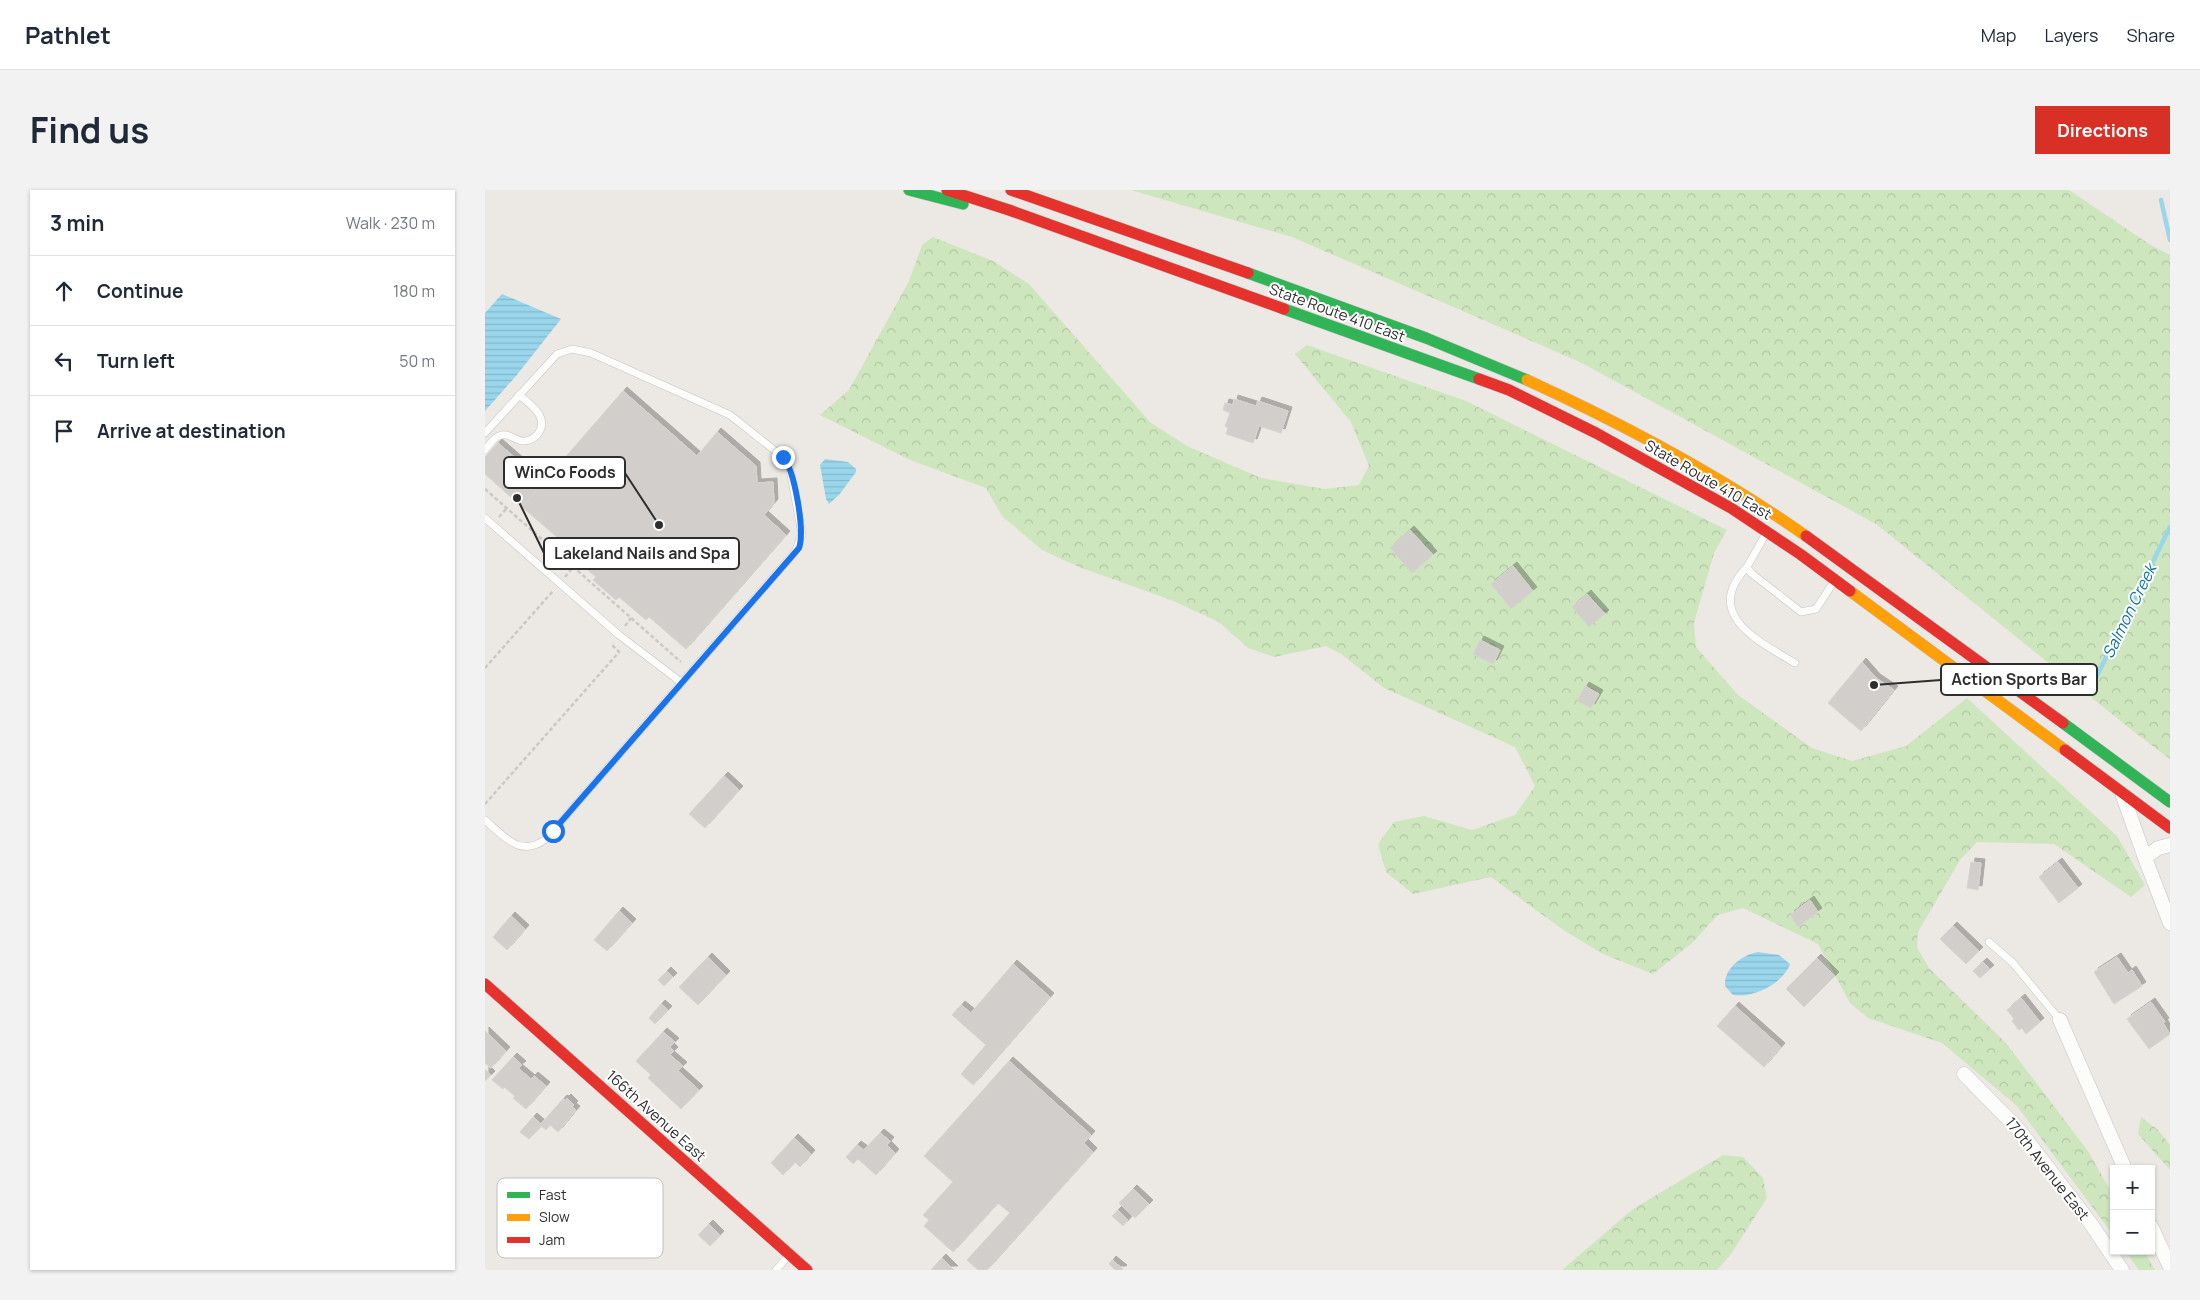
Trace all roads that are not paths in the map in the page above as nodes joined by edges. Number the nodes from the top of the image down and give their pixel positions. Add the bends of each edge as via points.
1 (909, 190) edge
2 (947, 190) edge
3 (1011, 190) edge
4 (1064, 231) junction
5 (519, 395) junction
6 (485, 433) edge
7 (485, 450) edge
8 (485, 518) edge
9 (1767, 532) junction
10 (1747, 567) junction
11 (1835, 579) junction
12 (1795, 663) dead end
13 (682, 683) junction
14 (2122, 792) junction
15 (2170, 802) edge
16 (485, 820) edge
17 (2170, 828) edge
18 (2170, 845) edge
19 (2145, 858) junction
20 (2170, 923) edge
21 (1989, 942) dead end
22 (485, 984) edge
23 (2060, 1020) joint
24 (1964, 1074) dead end
25 (2123, 1165) edge
26 (2155, 1235) edge
27 (789, 1254) junction
28 (2170, 1267) edge
29 (776, 1270) edge
30 (807, 1270) edge
31 (2122, 1270) edge

1 - 4 main road via 1016,221
2 - 4 main road
3 - 15 main road, State Route 410 East via 1492,364 1586,406 1758,502
4 - 9 main road, State Route 410 East via 1509,390 1596,433 1731,508
5 - 6 lane
5 - 7 lane via 539,414 542,423 538,433 525,441 502,434
5 - 13 lane via 557,354 581,350 730,415 788,462 802,535 799,548
8 - 13 lane via 619,635
9 - 10 lane
9 - 11 main road, State Route 410 East
10 - 11 lane via 1801,612 1816,609
10 - 12 lane via 1732,586 1735,615 1754,638
11 - 14 main road, State Route 410 East
13 - 16 lane via 540,843 516,846
14 - 17 main road, State Route 410 East
14 - 19 street
18 - 19 street
19 - 20 street
21 - 23 lane via 2013,963
22 - 27 main road, 166th Avenue East
23 - 25 street
24 - 31 street, 170th Avenue East via 2030,1143
26 - 28 street
27 - 29 lane
27 - 30 main road, 166th Avenue East

